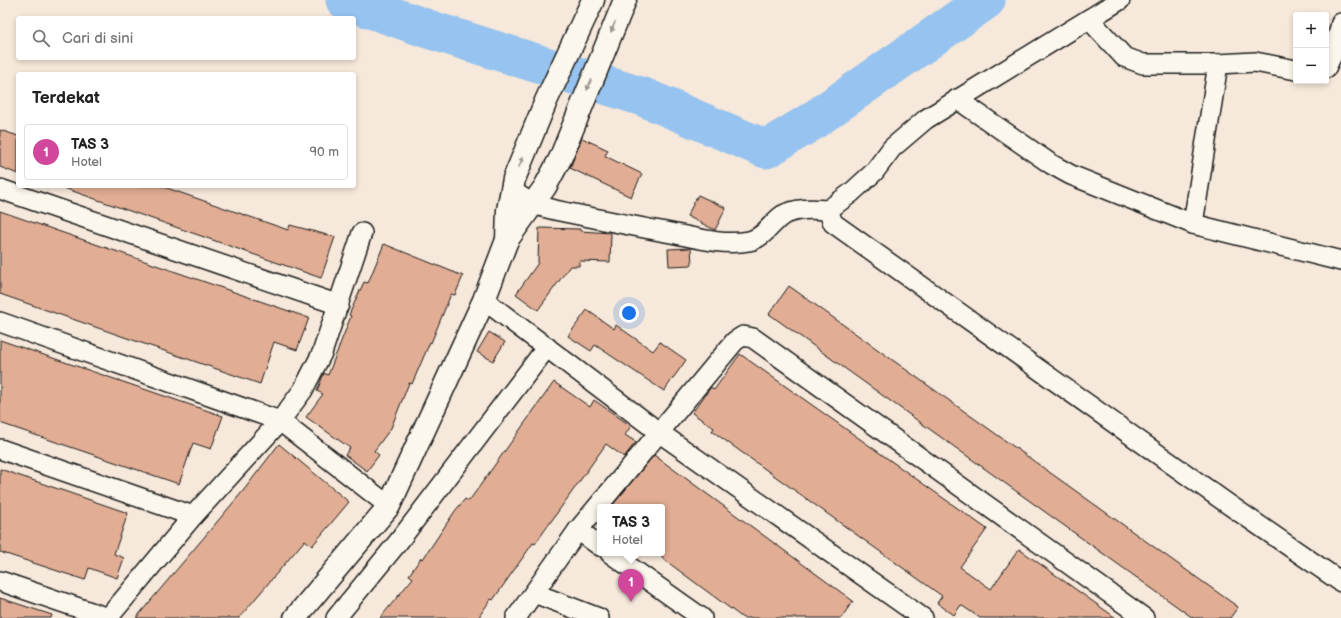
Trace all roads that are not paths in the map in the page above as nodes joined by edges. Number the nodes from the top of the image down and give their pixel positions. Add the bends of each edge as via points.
1 (593, 0) edge
2 (625, 0) edge
3 (1120, 0) edge
4 (1089, 19) junction
5 (1341, 24) edge
6 (1329, 62) edge
7 (1218, 64) junction
8 (1293, 69) edge
9 (957, 99) junction
10 (0, 188) edge
11 (511, 190) junction
12 (532, 204) junction
13 (824, 210) junction
14 (1193, 224) junction
15 (362, 233) dead end
16 (507, 240) junction
17 (1341, 261) edge
18 (484, 300) junction
19 (339, 305) junction
20 (0, 322) edge
21 (542, 342) junction
22 (280, 420) junction
23 (660, 433) junction
24 (0, 450) edge
25 (600, 504) edge
26 (389, 506) junction
27 (597, 508) edge
28 (193, 516) junction
29 (578, 530) junction
30 (597, 544) edge
31 (614, 556) edge
32 (0, 581) edge
33 (1341, 582) edge
34 (534, 593) junction
35 (108, 618) edge
36 (295, 618) edge
37 (336, 618) edge
38 (516, 618) edge
39 (599, 618) edge
40 (702, 618) edge
41 (923, 618) edge
42 (1144, 618) edge

11 -> 1 street via 546,101
2 -> 12 street via 560,159
3 - 4 street
4 - 7 street via 1124,57 1133,61 1144,64
4 - 9 street
5 - 6 street
7 - 8 street via 1255,62
7 - 14 street
9 - 13 street via 910,130 851,194
9 - 14 street via 1071,175
10 - 19 street
11 - 12 street
11 - 16 street
12 - 13 street via 674,234 733,242 759,237 783,216 801,210
12 - 16 street
13 - 33 street via 833,223
14 - 17 street
15 - 19 street
16 - 18 street
18 - 21 street
18 - 26 street
19 - 22 street via 322,353 302,390
20 - 22 street
21 - 23 street
21 - 37 street via 399,541
22 - 26 street
22 - 28 street
23 - 25 street
23 - 41 street
23 - 42 street via 735,341 743,336 753,338
24 - 28 street
26 - 36 street
27 - 29 street
28 - 35 street
29 - 30 street
29 - 34 street
31 - 40 street
32 - 35 street
34 - 38 street
34 - 39 street

